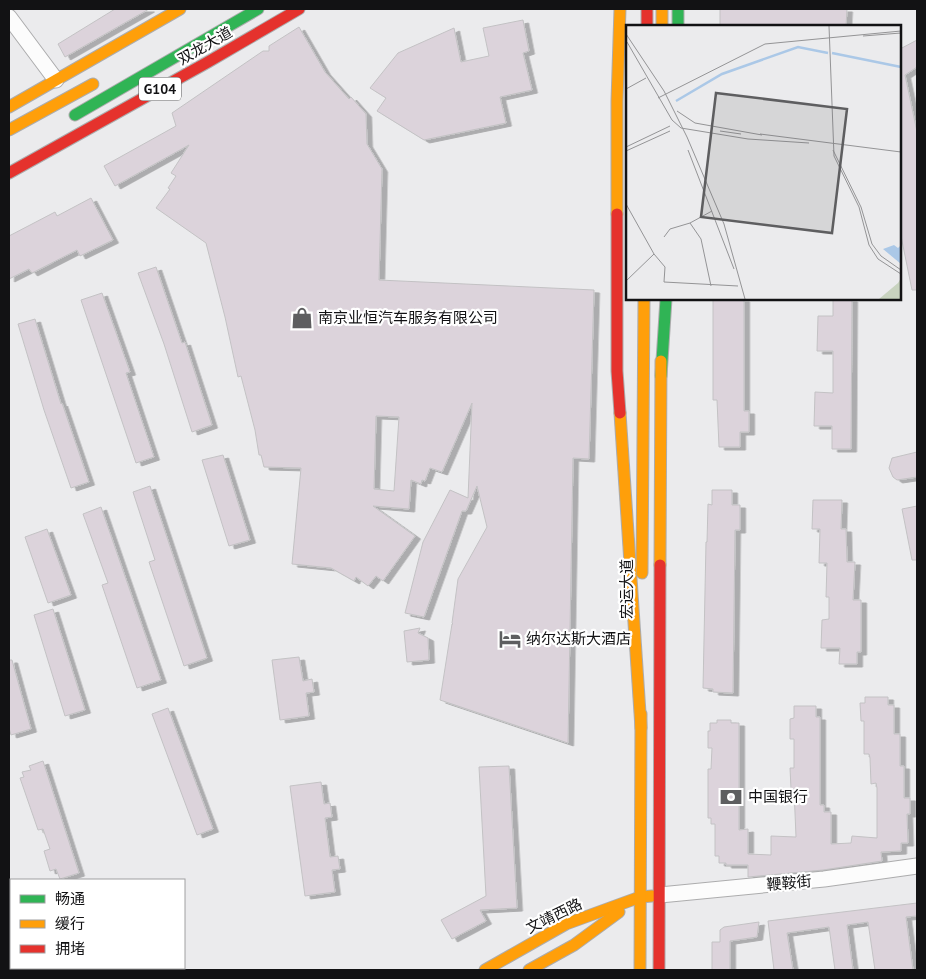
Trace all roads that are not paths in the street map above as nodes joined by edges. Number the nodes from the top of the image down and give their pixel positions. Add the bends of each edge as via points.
1 (180, 9) edge
2 (258, 9) edge
3 (299, 9) edge
4 (620, 9) edge
5 (647, 9) edge
6 (662, 9) edge
7 (678, 9) edge
8 (9, 17) edge
9 (647, 25) edge
10 (662, 25) edge
11 (678, 25) edge
12 (107, 76) dead end
13 (56, 80) junction
14 (9, 107) edge
15 (62, 122) dead end
16 (9, 130) edge
17 (9, 173) edge
18 (644, 300) edge
19 (662, 300) edge
20 (666, 300) edge
21 (661, 376) junction
22 (641, 728) junction
23 (917, 866) edge
24 (660, 895) junction
25 (640, 897) junction
26 (485, 970) edge
27 (529, 970) edge
28 (640, 970) edge
29 (659, 970) edge

1 - 13 main road
2 - 15 main road, 双龙大道 / G104
3 - 17 main road, 双龙大道 / G104
4 - 22 main road via 617,371
5 - 9 main road
6 - 10 main road
7 - 11 main road
8 - 13 street
12 - 16 main road
13 - 14 main road
18 - 22 main road, 宏运大道
19 - 21 main road
20 - 21 main road
21 - 24 main road
22 - 25 main road, 宏运大道
23 - 24 street, 鞭鞍街
24 - 25 main road, 文靖西路
24 - 29 main road
25 - 26 main road, 文靖西路 via 566,924
25 - 27 main road, 文靖西路 via 574,945
25 - 28 main road, 宏运大道

